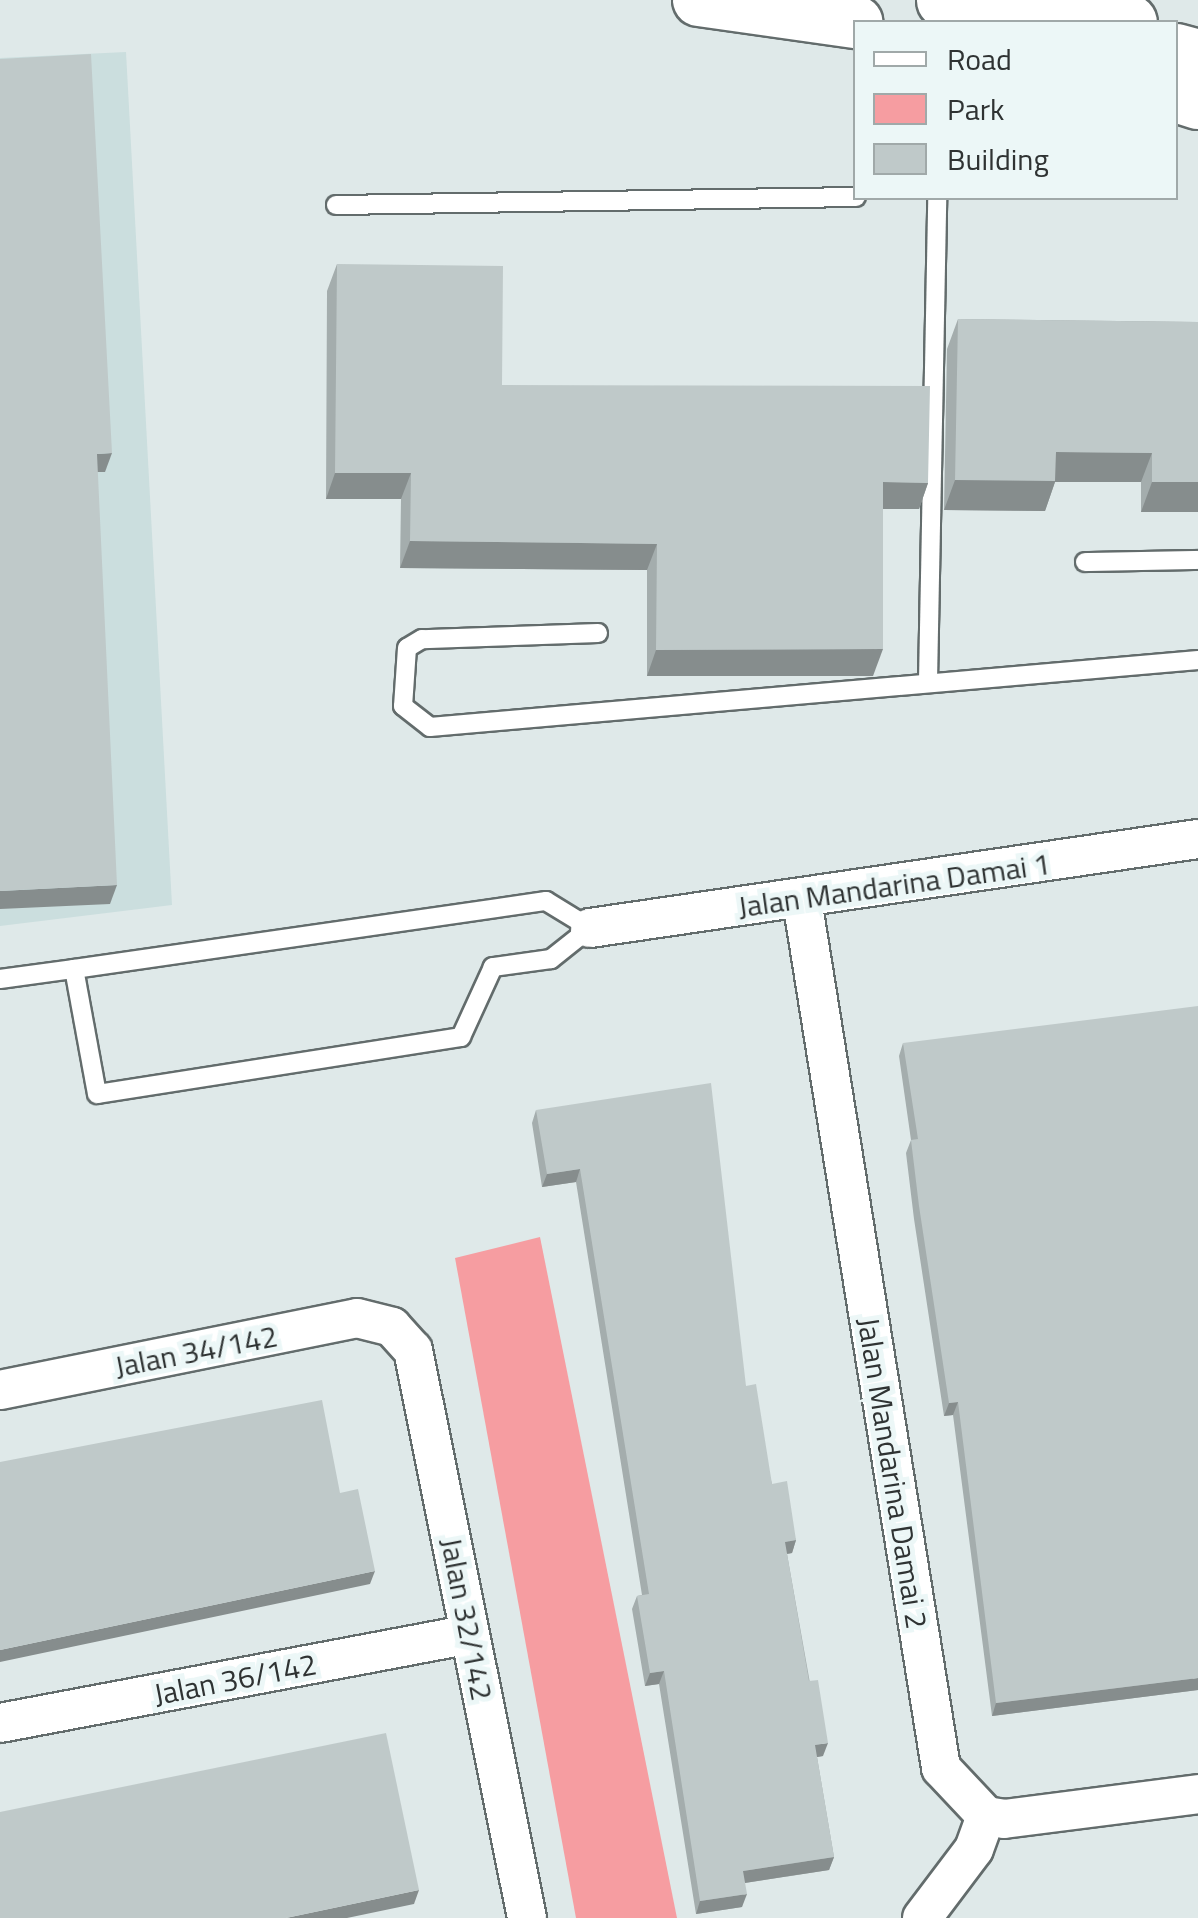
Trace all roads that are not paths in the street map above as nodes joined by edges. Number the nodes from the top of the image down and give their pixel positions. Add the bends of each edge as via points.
1 (699, 0) edge
2 (944, 0) edge
3 (1019, 0) edge
4 (1056, 20) edge
5 (1119, 20) edge
6 (853, 22) edge
7 (853, 197) edge
8 (937, 200) edge
9 (336, 206) dead end
10 (1198, 560) edge
11 (1085, 562) dead end
12 (598, 633) dead end
13 (1198, 660) edge
14 (928, 681) junction
15 (1198, 839) edge
16 (802, 900) junction
17 (590, 928) junction
18 (74, 969) junction
19 (0, 979) edge
20 (392, 1328) joint
21 (0, 1390) edge
22 (470, 1634) junction
23 (0, 1724) edge
24 (1198, 1794) edge
25 (986, 1816) junction
26 (527, 1918) edge
27 (922, 1918) edge

1 - 6 main road
2 - 4 highway
3 - 5 highway
7 - 9 lane
8 - 14 lane
10 - 11 lane
12 - 14 lane via 422,638 407,648 403,706 430,728
13 - 14 lane
15 - 16 street, Jalan Mandarina Damai 1
16 - 17 street, Jalan Mandarina Damai 1
16 - 25 street, Jalan Mandarina Damai 2 via 940,1768
17 - 18 lane via 546,901
17 - 18 lane via 552,958 493,966 460,1037 97,1094
18 - 19 lane
20 - 21 street, Jalan 34/142 via 357,1318
20 - 22 street, Jalan 32/142 via 413,1350
22 - 23 street, Jalan 36/142
22 - 26 street, Jalan 32/142
24 - 25 street via 1004,1820
25 - 27 street via 974,1848

